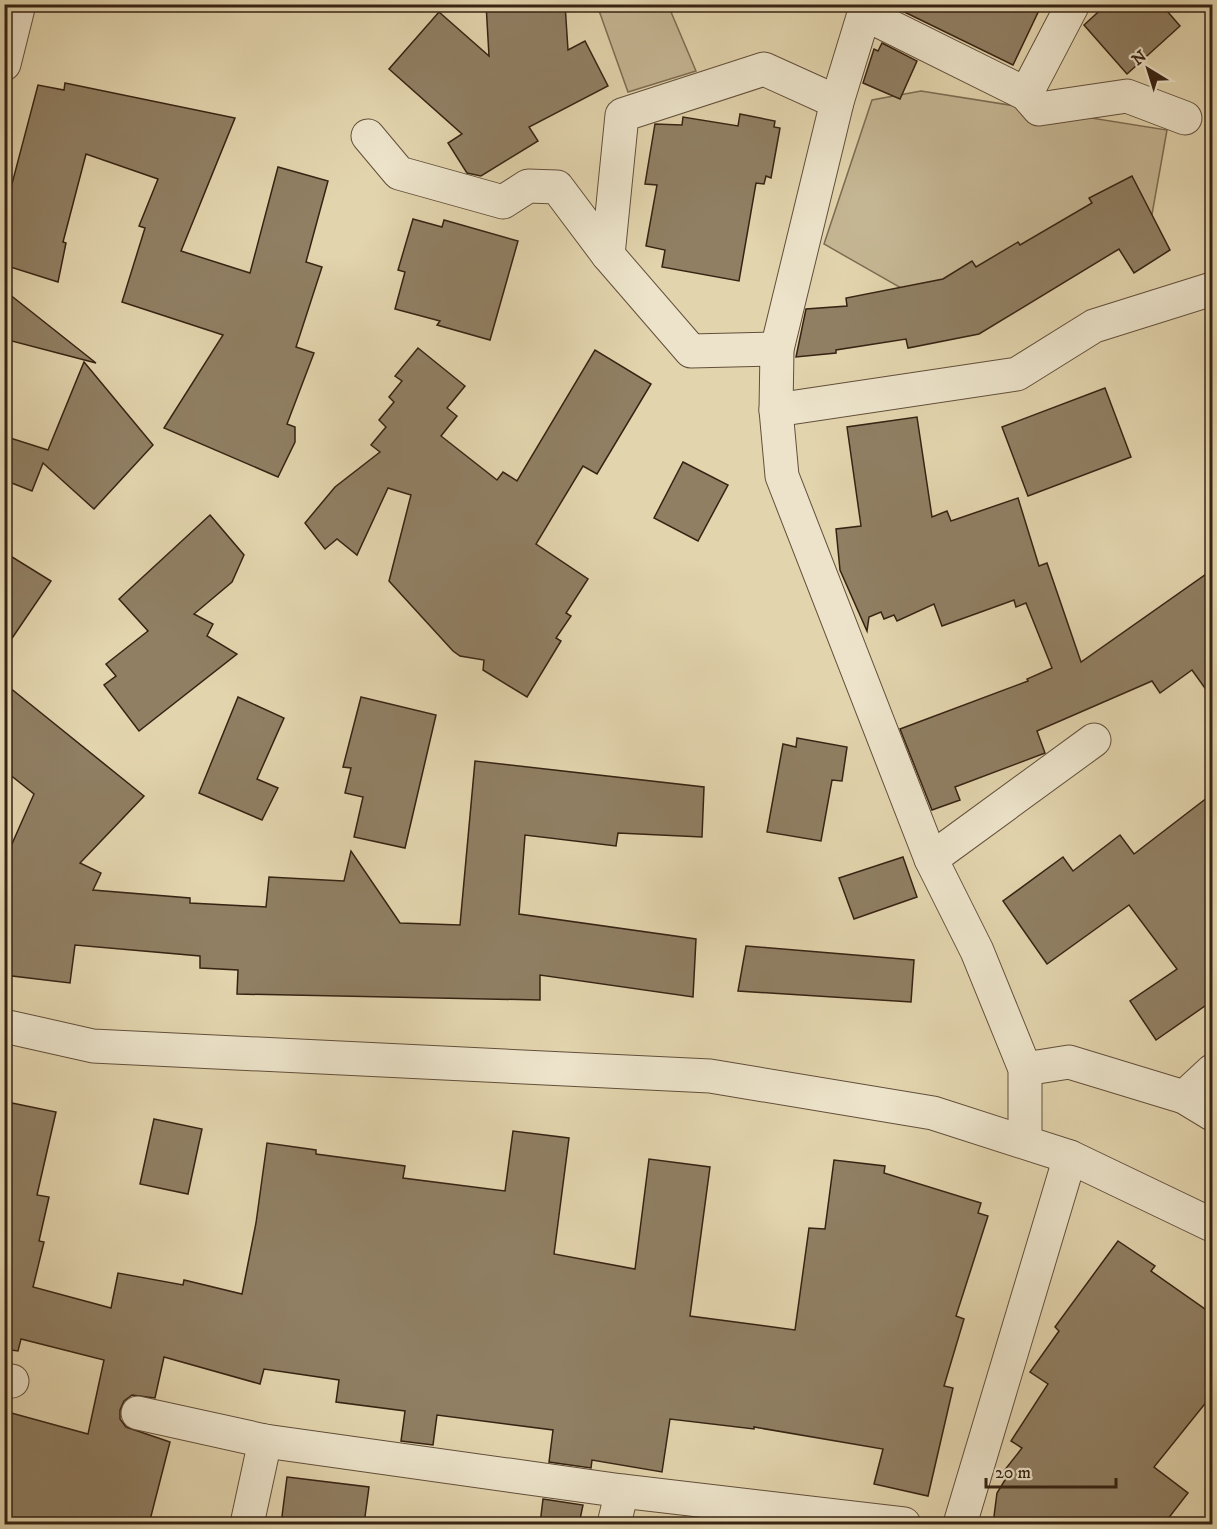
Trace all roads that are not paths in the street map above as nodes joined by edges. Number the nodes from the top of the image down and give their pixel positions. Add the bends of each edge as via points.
1 (19, 4) edge
2 (1073, 4) edge
3 (866, 9) edge
4 (4, 64) edge
5 (1026, 94) junction
6 (837, 102) junction
7 (1185, 118) dead end
8 (368, 136) dead end
9 (608, 255) junction
10 (1212, 289) edge
11 (777, 349) junction
12 (776, 410) junction
13 (1094, 740) dead end
14 (931, 859) junction
15 (4, 1026) edge
16 (1025, 1069) junction
17 (1212, 1071) edge
18 (1184, 1097) junction
19 (1212, 1114) edge
20 (1025, 1141) junction
21 (1070, 1157) junction
22 (1212, 1225) edge
23 (138, 1413) dead end
24 (265, 1441) junction
25 (622, 1491) junction
26 (247, 1524) edge
27 (614, 1524) edge
28 (904, 1524) edge
29 (960, 1524) edge

1 - 4 street
2 - 5 street
3 - 5 street
3 - 6 street
5 - 7 street via 1039,109 1127,96
6 - 9 street via 764,69 622,115
6 - 11 street
8 - 9 street via 399,173 503,202 528,186 557,187
9 - 11 street via 692,351
10 - 12 street via 1094,326 1017,374
11 - 12 street
12 - 14 street via 782,476
13 - 14 street
14 - 16 street via 977,951
15 - 20 street via 93,1046 710,1076 933,1113
16 - 18 street via 1069,1062
16 - 20 street
17 - 18 street
18 - 19 street
20 - 21 street
21 - 22 street
21 - 29 street
23 - 24 street
24 - 25 street
24 - 26 street
25 - 27 street
25 - 28 street

